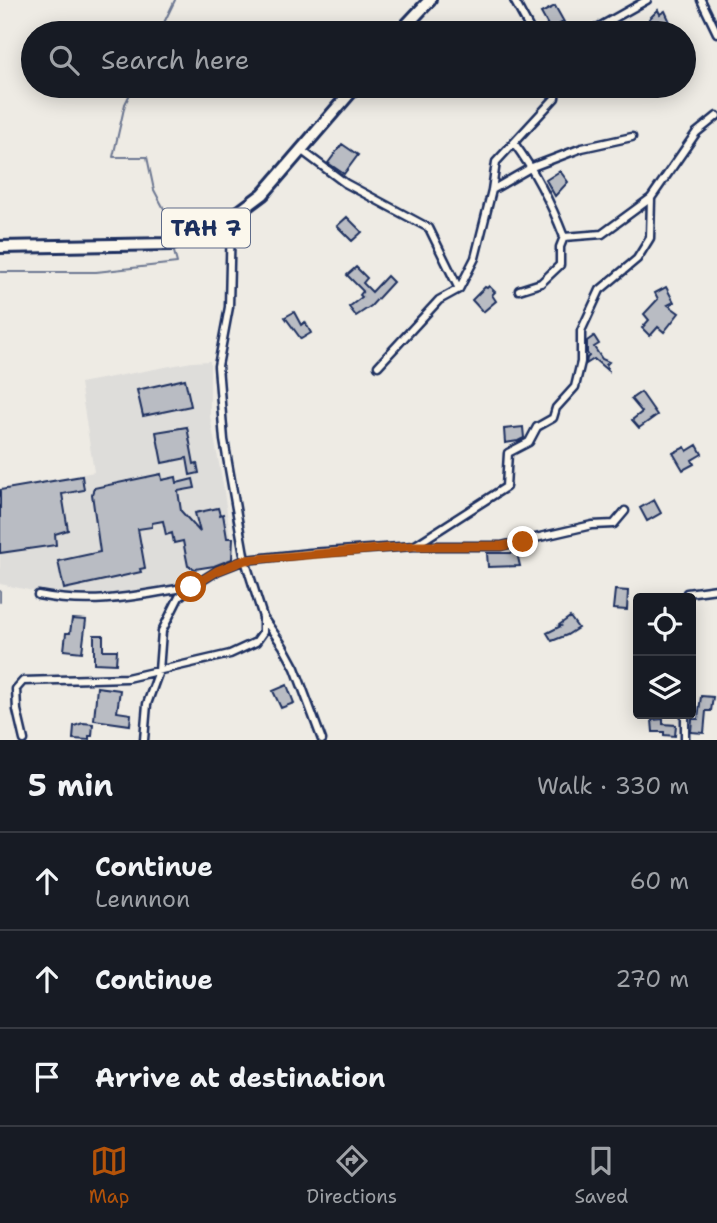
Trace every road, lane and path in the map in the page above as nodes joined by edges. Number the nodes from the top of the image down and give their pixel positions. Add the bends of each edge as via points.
1 (430, 0) edge
2 (514, 0) edge
3 (647, 0) edge
4 (701, 0) edge
5 (410, 21) edge
6 (525, 21) edge
7 (609, 21) edge
8 (717, 33) edge
9 (346, 98) edge
10 (555, 98) edge
11 (717, 116) edge
12 (632, 137) dead end
13 (514, 143) junction
14 (301, 150) junction
15 (532, 167) junction
16 (492, 190) junction
17 (651, 198) junction
18 (231, 218) junction
19 (564, 237) junction
20 (0, 247) edge
21 (459, 289) junction
22 (519, 290) dead end
23 (378, 366) dead end
24 (625, 511) dead end
25 (414, 546) junction
26 (245, 560) junction
27 (191, 587) junction
28 (717, 589) edge
29 (687, 593) edge
30 (38, 595) dead end
31 (263, 617) junction
32 (159, 671) junction
33 (685, 719) edge
34 (24, 740) edge
35 (144, 740) edge
36 (323, 740) edge
37 (685, 740) edge

1 - 5 highway
2 - 6 street
3 - 7 street
4 - 8 street
9 - 14 highway, TAH 7
10 - 13 street
11 - 17 street via 696,133
12 - 15 street via 582,148
13 - 15 street
13 - 16 street via 496,162
14 - 18 highway, TAH 7 via 263,194
14 - 21 street via 345,183 429,228
15 - 16 street
15 - 19 street
16 - 21 street via 475,258
17 - 19 street via 602,234
17 - 25 street via 650,238 637,259 600,290 581,331 575,387 529,442 508,453 506,487
18 - 20 highway, TAH 7 via 172,244
18 - 26 street via 229,307 218,366 224,440
19 - 22 street via 560,265 541,283
21 - 23 street via 439,300
24 - 25 street via 614,524 502,546
25 - 26 street
26 - 27 street
26 - 31 street
27 - 30 street via 107,601
27 - 32 street via 180,597 162,631
28 - 29 street
31 - 32 street via 263,632 256,642 230,654
31 - 36 street via 295,668
32 - 34 street via 127,678 23,681 16,689
32 - 35 street via 147,704
33 - 37 street

